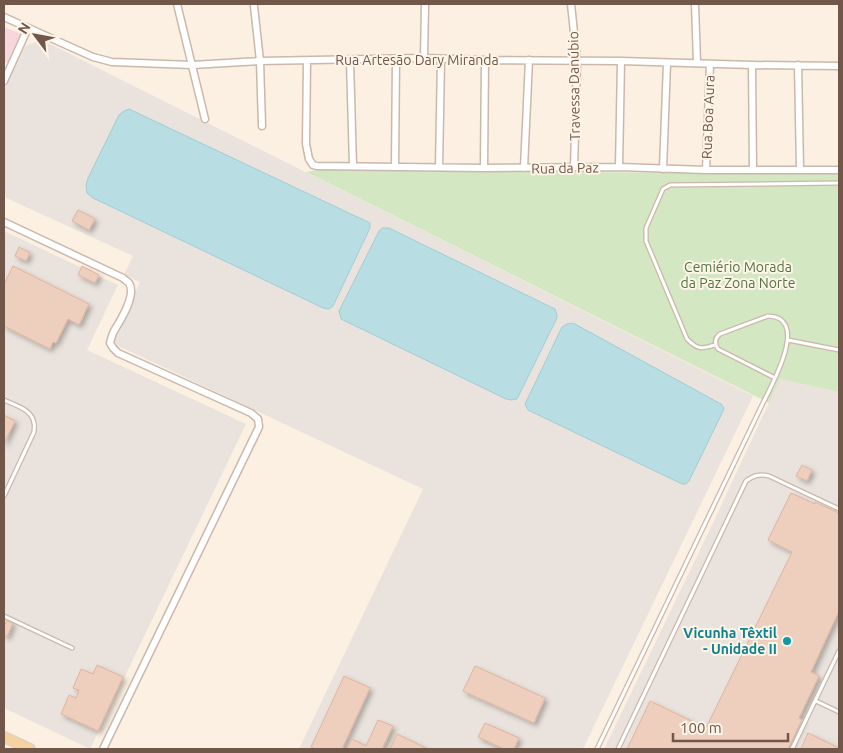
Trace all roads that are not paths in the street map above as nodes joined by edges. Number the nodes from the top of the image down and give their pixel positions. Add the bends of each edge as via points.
1 (177, 4) edge
2 (424, 4) edge
3 (571, 4) edge
4 (695, 4) edge
5 (254, 6) dead end
6 (4, 17) edge
7 (28, 28) junction
8 (424, 58) junction
9 (396, 59) junction
10 (441, 59) junction
11 (308, 60) junction
12 (350, 60) junction
13 (485, 60) junction
14 (530, 60) junction
15 (260, 61) junction
16 (577, 61) junction
17 (621, 61) junction
18 (667, 63) junction
19 (698, 63) junction
20 (710, 64) junction
21 (192, 65) junction
22 (752, 65) junction
23 (798, 65) junction
24 (839, 66) edge
25 (4, 81) edge
26 (205, 119) dead end
27 (262, 126) dead end
28 (353, 166) junction
29 (395, 167) junction
30 (439, 167) junction
31 (620, 167) junction
32 (484, 168) junction
33 (524, 168) junction
34 (574, 168) junction
35 (663, 169) junction
36 (706, 170) junction
37 (753, 170) junction
38 (800, 170) junction
39 (839, 170) edge
40 (839, 182) edge
41 (4, 222) edge
42 (788, 340) junction
43 (715, 345) junction
44 (839, 350) edge
45 (775, 378) junction
46 (4, 400) edge
47 (4, 496) edge
48 (839, 508) edge
49 (4, 616) edge
50 (72, 648) dead end
51 (839, 651) edge
52 (816, 700) junction
53 (839, 712) edge
54 (4, 737) edge
55 (30, 749) edge
56 (103, 749) edge
57 (597, 749) edge
58 (618, 749) edge
59 (792, 749) edge

1 - 21 street
2 - 8 street
3 - 16 street, Travessa Danúbio
4 - 19 street, Rua Boa Aura
5 - 15 street
6 - 7 street, Rua Artesão Dary Miranda
7 - 21 street, Rua Artesão Dary Miranda via 104,61
7 - 25 street
8 - 9 street, Rua Artesão Dary Miranda
8 - 10 street, Rua Artesão Dary Miranda
9 - 12 street, Rua Artesão Dary Miranda
9 - 29 street
10 - 13 street, Rua Artesão Dary Miranda
10 - 30 street
11 - 12 street, Rua Artesão Dary Miranda
11 - 15 street, Rua Artesão Dary Miranda
11 - 28 street, Rua da Paz via 306,144 309,159 317,166
12 - 28 street
13 - 14 street, Rua Artesão Dary Miranda
13 - 32 street
14 - 16 street, Rua Artesão Dary Miranda
14 - 33 street
15 - 21 street, Rua Artesão Dary Miranda
15 - 27 street
16 - 17 street, Rua Artesão Dary Miranda
16 - 34 street, Travessa Danúbio
17 - 18 street, Rua Artesão Dary Miranda
17 - 31 street
18 - 19 street, Rua Artesão Dary Miranda
18 - 35 street
19 - 20 street, Rua Artesão Dary Miranda
20 - 22 street, Rua Artesão Dary Miranda
20 - 36 street, Rua Boa Aura
21 - 26 street
22 - 23 street, Rua Artesão Dary Miranda
22 - 37 street
23 - 24 street, Rua Artesão Dary Miranda
23 - 38 street
28 - 29 street, Rua da Paz
29 - 30 street, Rua da Paz
30 - 32 street, Rua da Paz
31 - 34 street, Rua da Paz
31 - 35 street, Rua da Paz
32 - 33 street, Rua da Paz
33 - 34 street, Rua da Paz
35 - 36 street, Rua da Paz
36 - 37 street, Rua da Paz
37 - 38 street, Rua da Paz
38 - 39 street, Rua da Paz
40 - 43 lane via 670,185 663,189 646,228 646,240 687,340 701,349
41 - 56 street via 123,278 129,284 130,300 110,343 118,353 258,419 259,427
42 - 43 lane via 788,331 781,319 768,316 720,334
42 - 44 lane
42 - 45 lane
43 - 45 lane via 722,352
45 - 57 lane
46 - 47 lane via 23,408 30,415 34,432
48 - 58 lane via 769,476 757,474 746,481
49 - 50 lane
51 - 52 lane
52 - 53 lane
52 - 59 lane
54 - 55 main road

